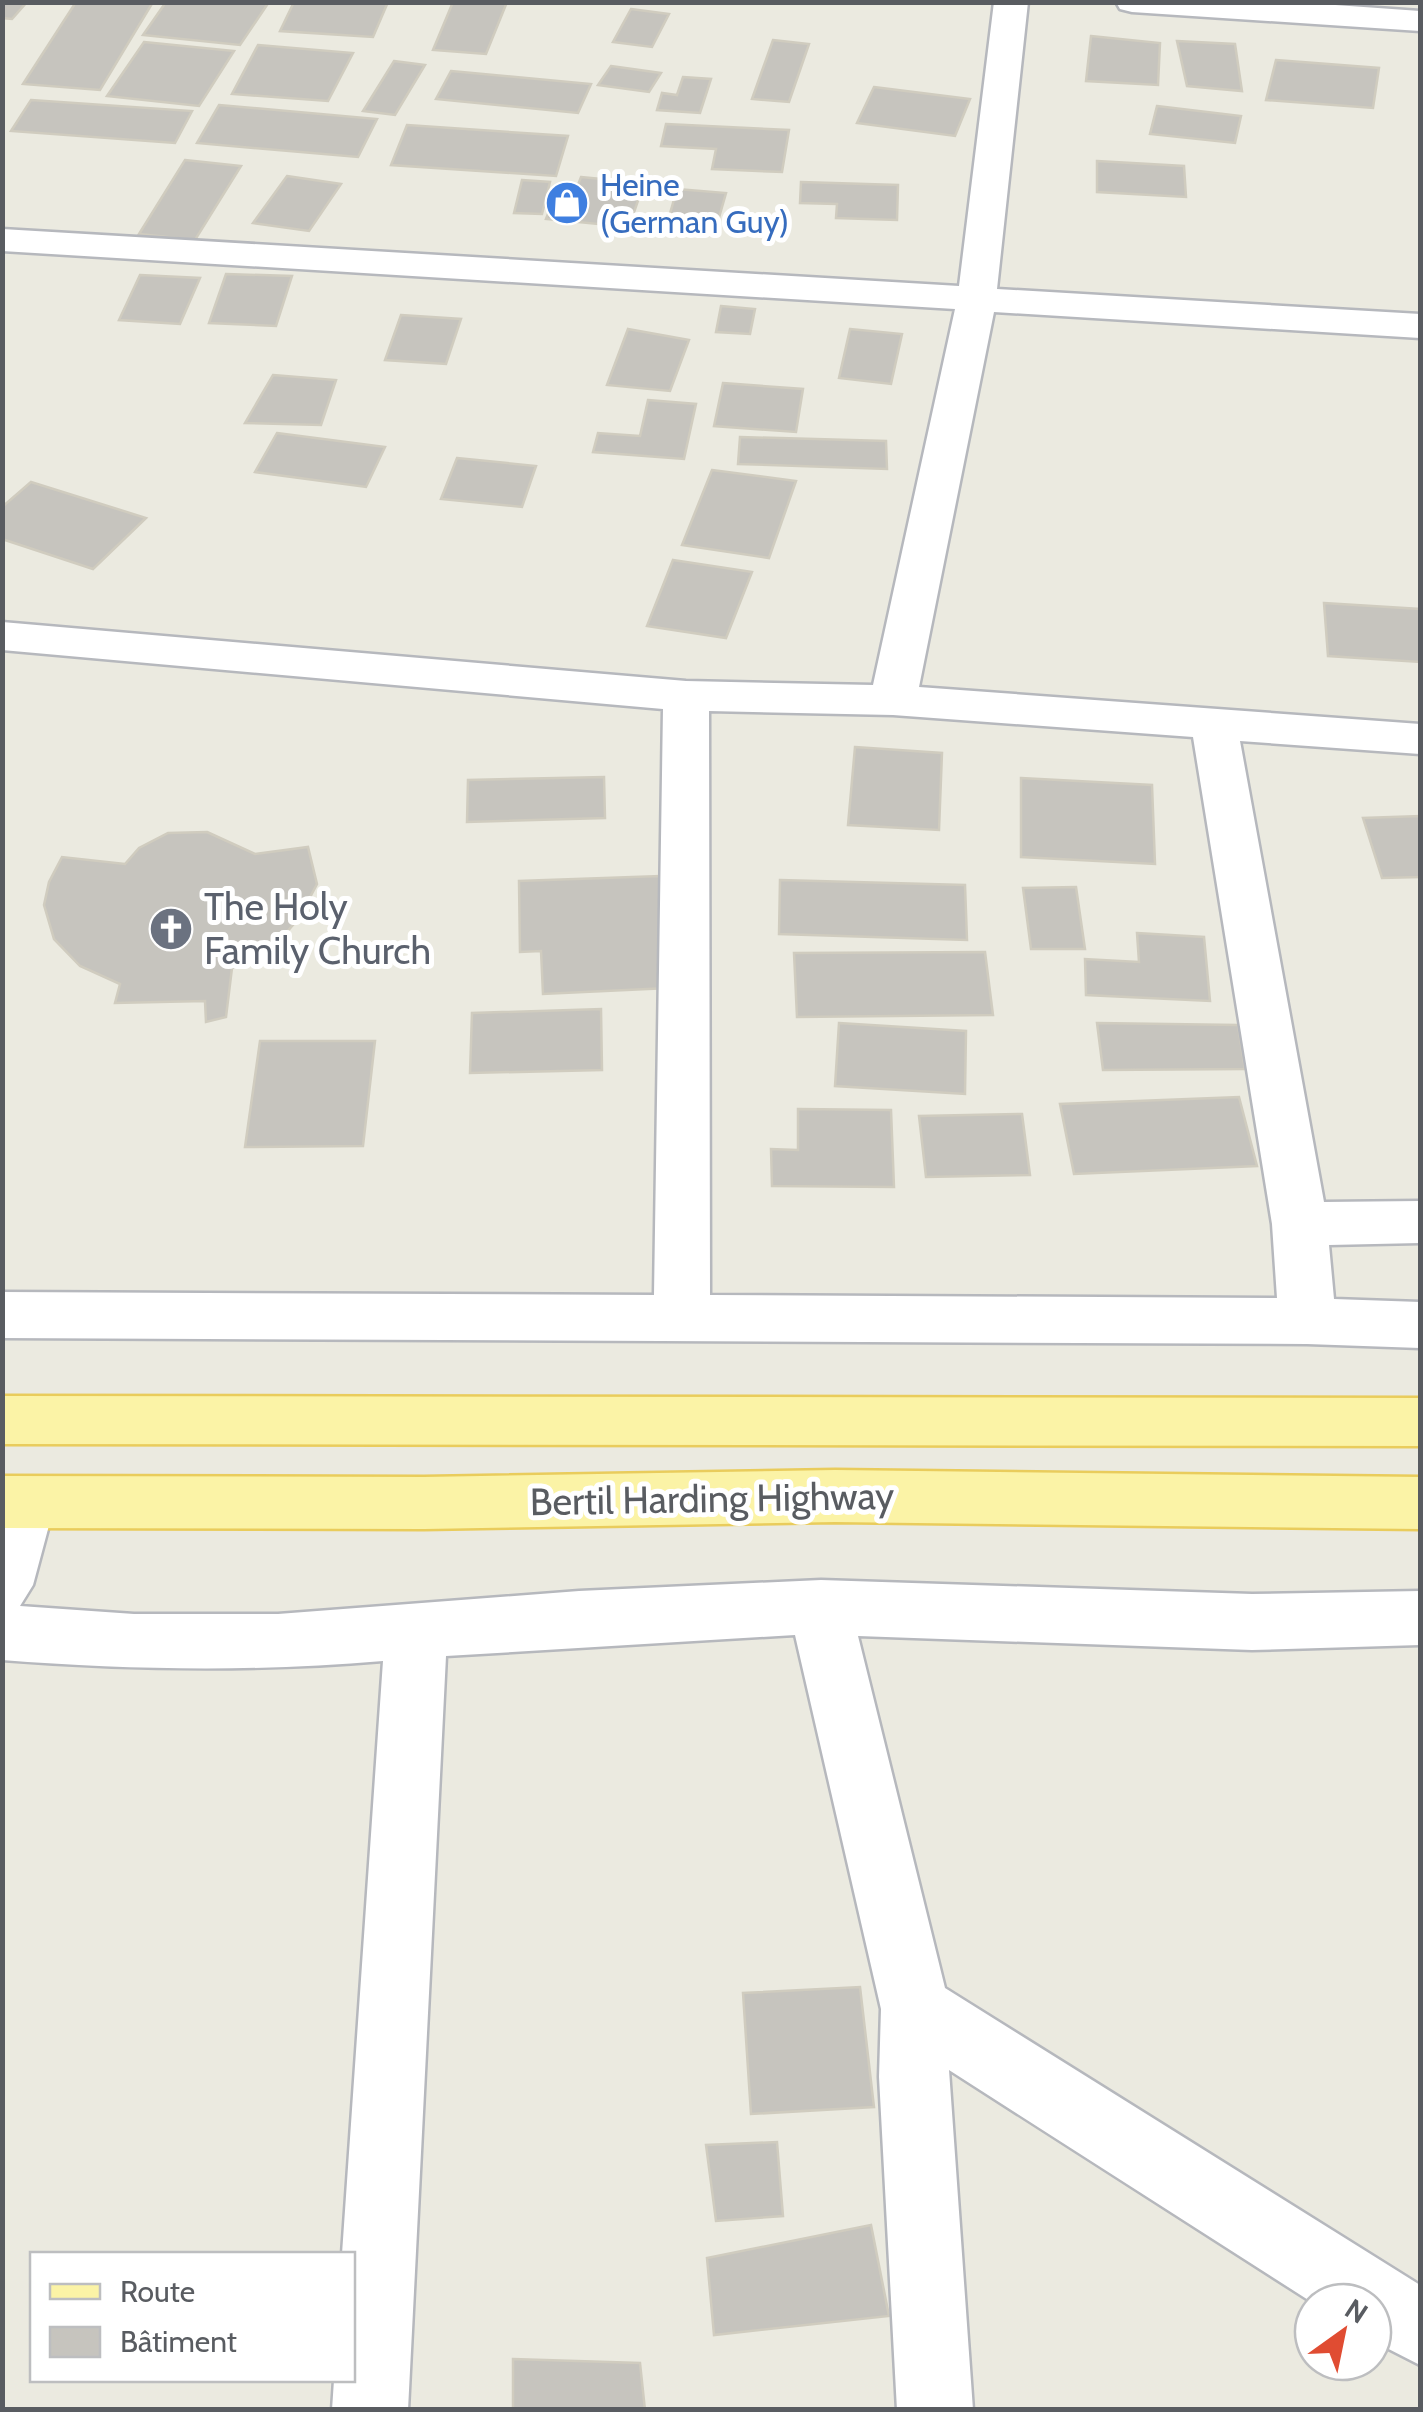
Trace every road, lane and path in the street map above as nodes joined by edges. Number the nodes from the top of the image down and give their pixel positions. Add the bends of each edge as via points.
1 (1011, 2) edge
2 (1132, 2) edge
3 (1420, 21) edge
4 (2, 240) edge
5 (977, 299) junction
6 (1420, 326) edge
7 (2, 636) edge
8 (686, 696) junction
9 (893, 700) junction
10 (1214, 724) junction
11 (1420, 739) edge
12 (1420, 1222) edge
13 (1300, 1224) junction
14 (2, 1315) edge
15 (682, 1318) junction
16 (1307, 1320) junction
17 (1420, 1324) edge
18 (2, 1420) edge
19 (1420, 1422) edge
20 (14, 1502) edge
21 (1420, 1503) edge
22 (2, 1585) edge
23 (821, 1607) junction
24 (1420, 1618) edge
25 (2, 1632) edge
26 (416, 1632) junction
27 (916, 2009) junction
28 (1420, 2328) edge
29 (370, 2410) edge
30 (936, 2410) edge

1 - 5 street
2 - 3 street
4 - 5 street
5 - 6 street
5 - 9 street
7 - 8 street
8 - 9 street
8 - 15 street
9 - 10 street
10 - 11 street
10 - 13 street
12 - 13 street
13 - 16 street
14 - 15 street
15 - 16 street
16 - 17 street
18 - 19 main road, Bertil Harding Highway
20 - 21 main road, Bertil Harding Highway via 835,1496
20 - 22 street
23 - 24 street via 1252,1622
23 - 26 street
23 - 27 street
25 - 26 street via 134,1642 278,1642
26 - 29 street
27 - 28 street
27 - 30 street via 914,2077

